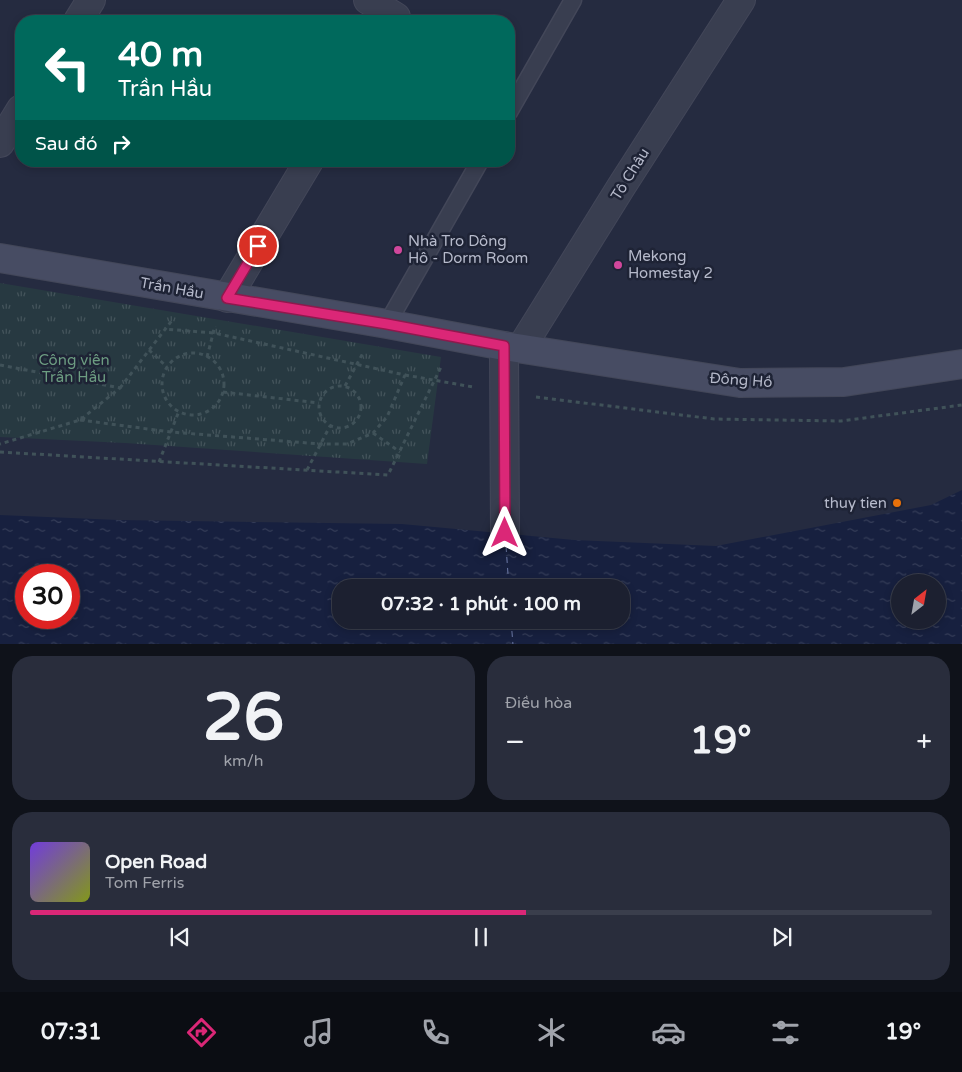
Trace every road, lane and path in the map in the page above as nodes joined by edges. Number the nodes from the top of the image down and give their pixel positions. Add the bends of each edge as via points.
1 (91, 0) edge
2 (368, 0) edge
3 (573, 0) edge
4 (741, 0) edge
5 (398, 13) edge
6 (82, 15) edge
7 (515, 102) edge
8 (15, 119) edge
9 (0, 143) edge
10 (305, 167) edge
11 (477, 167) edge
12 (0, 258) edge
13 (222, 309) junction
14 (176, 314) dead end
15 (387, 324) junction
16 (164, 329) junction
17 (214, 333) junction
18 (455, 337) junction
19 (512, 347) junction
20 (366, 348) dead end
21 (148, 350) junction
22 (207, 357) junction
23 (962, 364) edge
24 (0, 365) edge
25 (167, 366) junction
26 (345, 386) junction
27 (120, 388) junction
28 (223, 392) junction
29 (319, 403) junction
30 (179, 411) junction
31 (80, 420) junction
32 (330, 426) junction
33 (171, 432) junction
34 (373, 434) junction
35 (0, 444) edge
36 (320, 444) junction
37 (0, 452) edge
38 (400, 452) junction
39 (159, 462) junction
40 (307, 470) junction
41 (505, 533) dead end

1 - 6 street
2 - 5 street
3 - 7 lane
4 - 19 street, Tô Châu via 616,196
8 - 9 street
10 - 13 street
11 - 15 lane
12 - 13 street, Trần Hầu
13 - 15 street, Trần Hầu
13 - 17 path
14 - 16 path
15 - 18 street, Trần Hầu
16 - 17 path
16 - 21 path
17 - 22 path
17 - 34 path via 405,375 387,417
18 - 19 street, Trần Hầu
18 - 38 path
19 - 23 street, Đông Hồ via 740,383 844,382
19 - 41 street
20 - 26 path
21 - 25 path
21 - 27 path
22 - 25 path via 187,354
22 - 28 path via 221,371
24 - 27 path
25 - 30 path via 162,387 170,405
26 - 29 path via 331,387 324,392
26 - 32 path via 360,400 360,414 349,426
27 - 31 path
28 - 29 path
28 - 30 path via 219,401 200,414 189,415
29 - 32 path via 322,419
30 - 33 path
31 - 33 path
31 - 35 path
32 - 36 path
33 - 36 path
33 - 39 path
34 - 36 path via 348,444
34 - 38 path
36 - 40 path
37 - 39 path
38 - 40 path via 388,475
39 - 40 path

